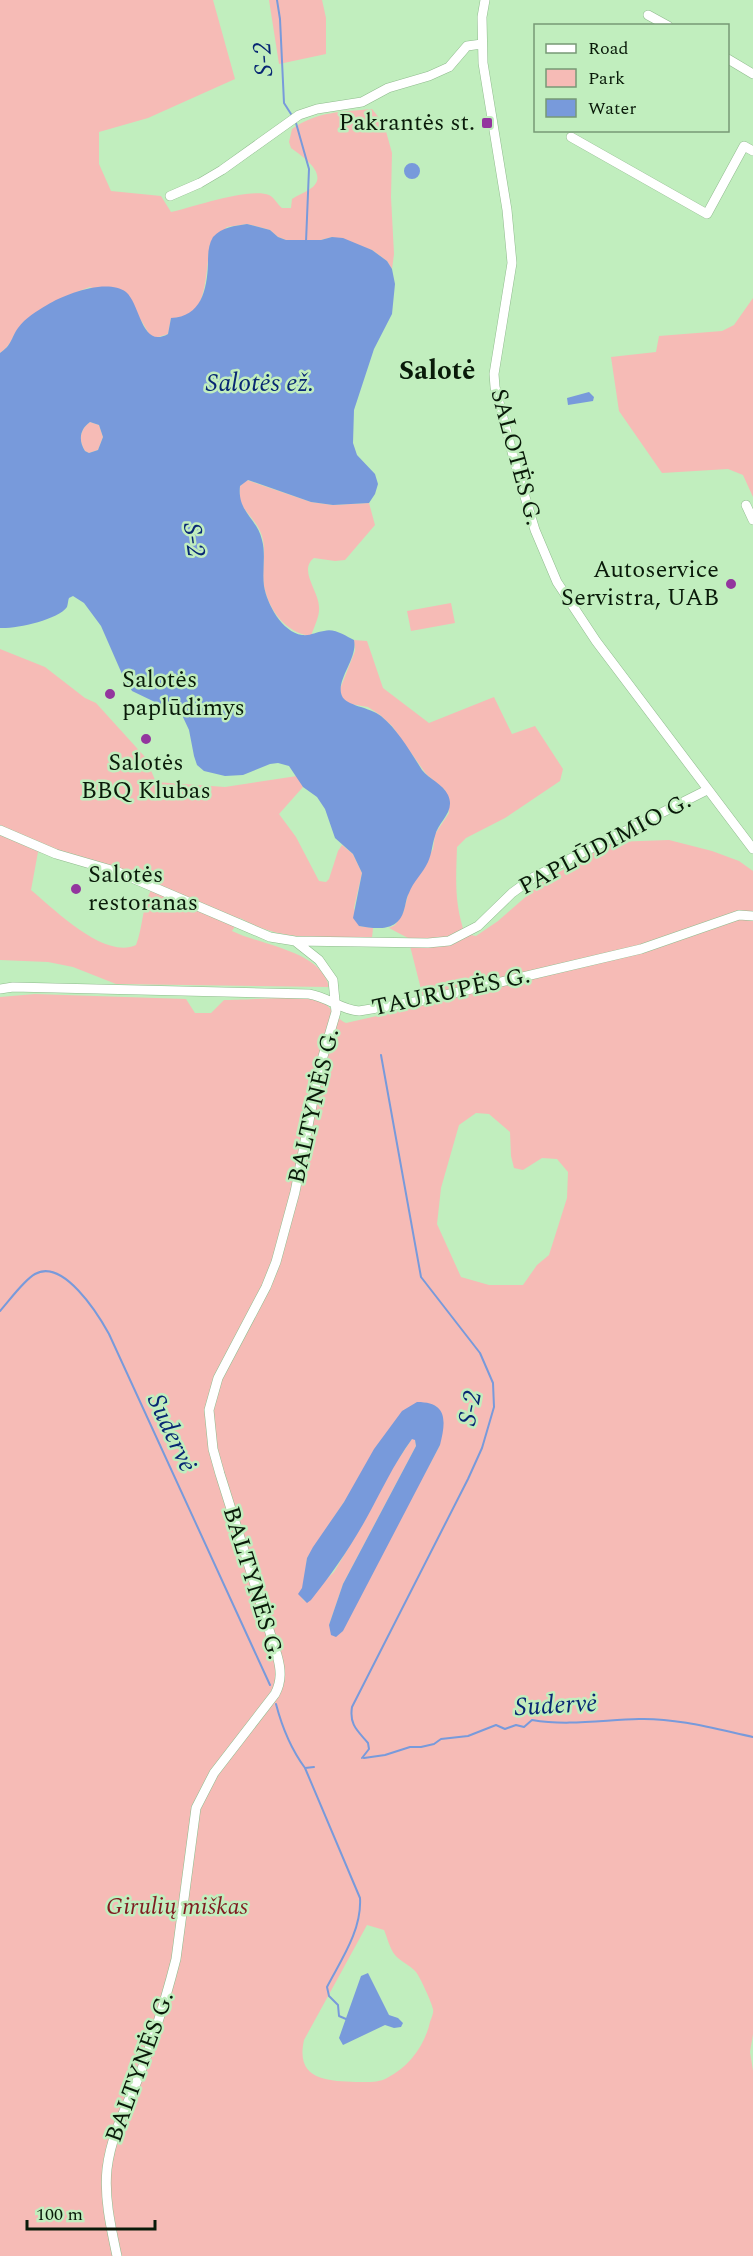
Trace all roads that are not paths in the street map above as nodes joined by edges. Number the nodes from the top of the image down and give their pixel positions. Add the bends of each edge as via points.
1 (485, 0) edge
2 (648, 15) dead end
3 (664, 24) edge
4 (482, 44) junction
5 (729, 60) edge
6 (753, 74) edge
7 (571, 137) dead end
8 (753, 151) edge
9 (170, 196) dead end
10 (746, 506) dead end
11 (753, 520) edge
12 (707, 790) junction
13 (0, 830) edge
14 (753, 849) edge
15 (753, 916) edge
16 (295, 941) junction
17 (2, 987) edge
18 (336, 1003) junction
19 (117, 2256) edge

1 - 4 street, SALOTĖS G.
2 - 3 street
4 - 9 street via 467,46 442,71 388,88 362,102 299,115 222,170
4 - 12 street, SALOTĖS G. via 512,263 495,387 535,530 557,582 596,641
5 - 6 street
7 - 8 street via 707,214 744,146
10 - 11 street
12 - 14 street, SALOTĖS G.
12 - 16 street, PAPLŪDIMIO G. via 534,877 478,926 449,940 428,944
13 - 16 street, PAPLŪDIMIO G. via 56,854 118,872 254,932
15 - 18 street, TAURUPĖS G. via 739,915 640,949 420,1000 359,1011
16 - 18 street via 319,960 333,980
17 - 18 street, TAURUPĖS G. via 309,994
18 - 19 street, BALTYNĖS G. via 281,1247 266,1287 218,1378 209,1410 213,1449 277,1655 280,1682 207,1784 196,1808 174,1967 141,2071 111,2147 107,2195

